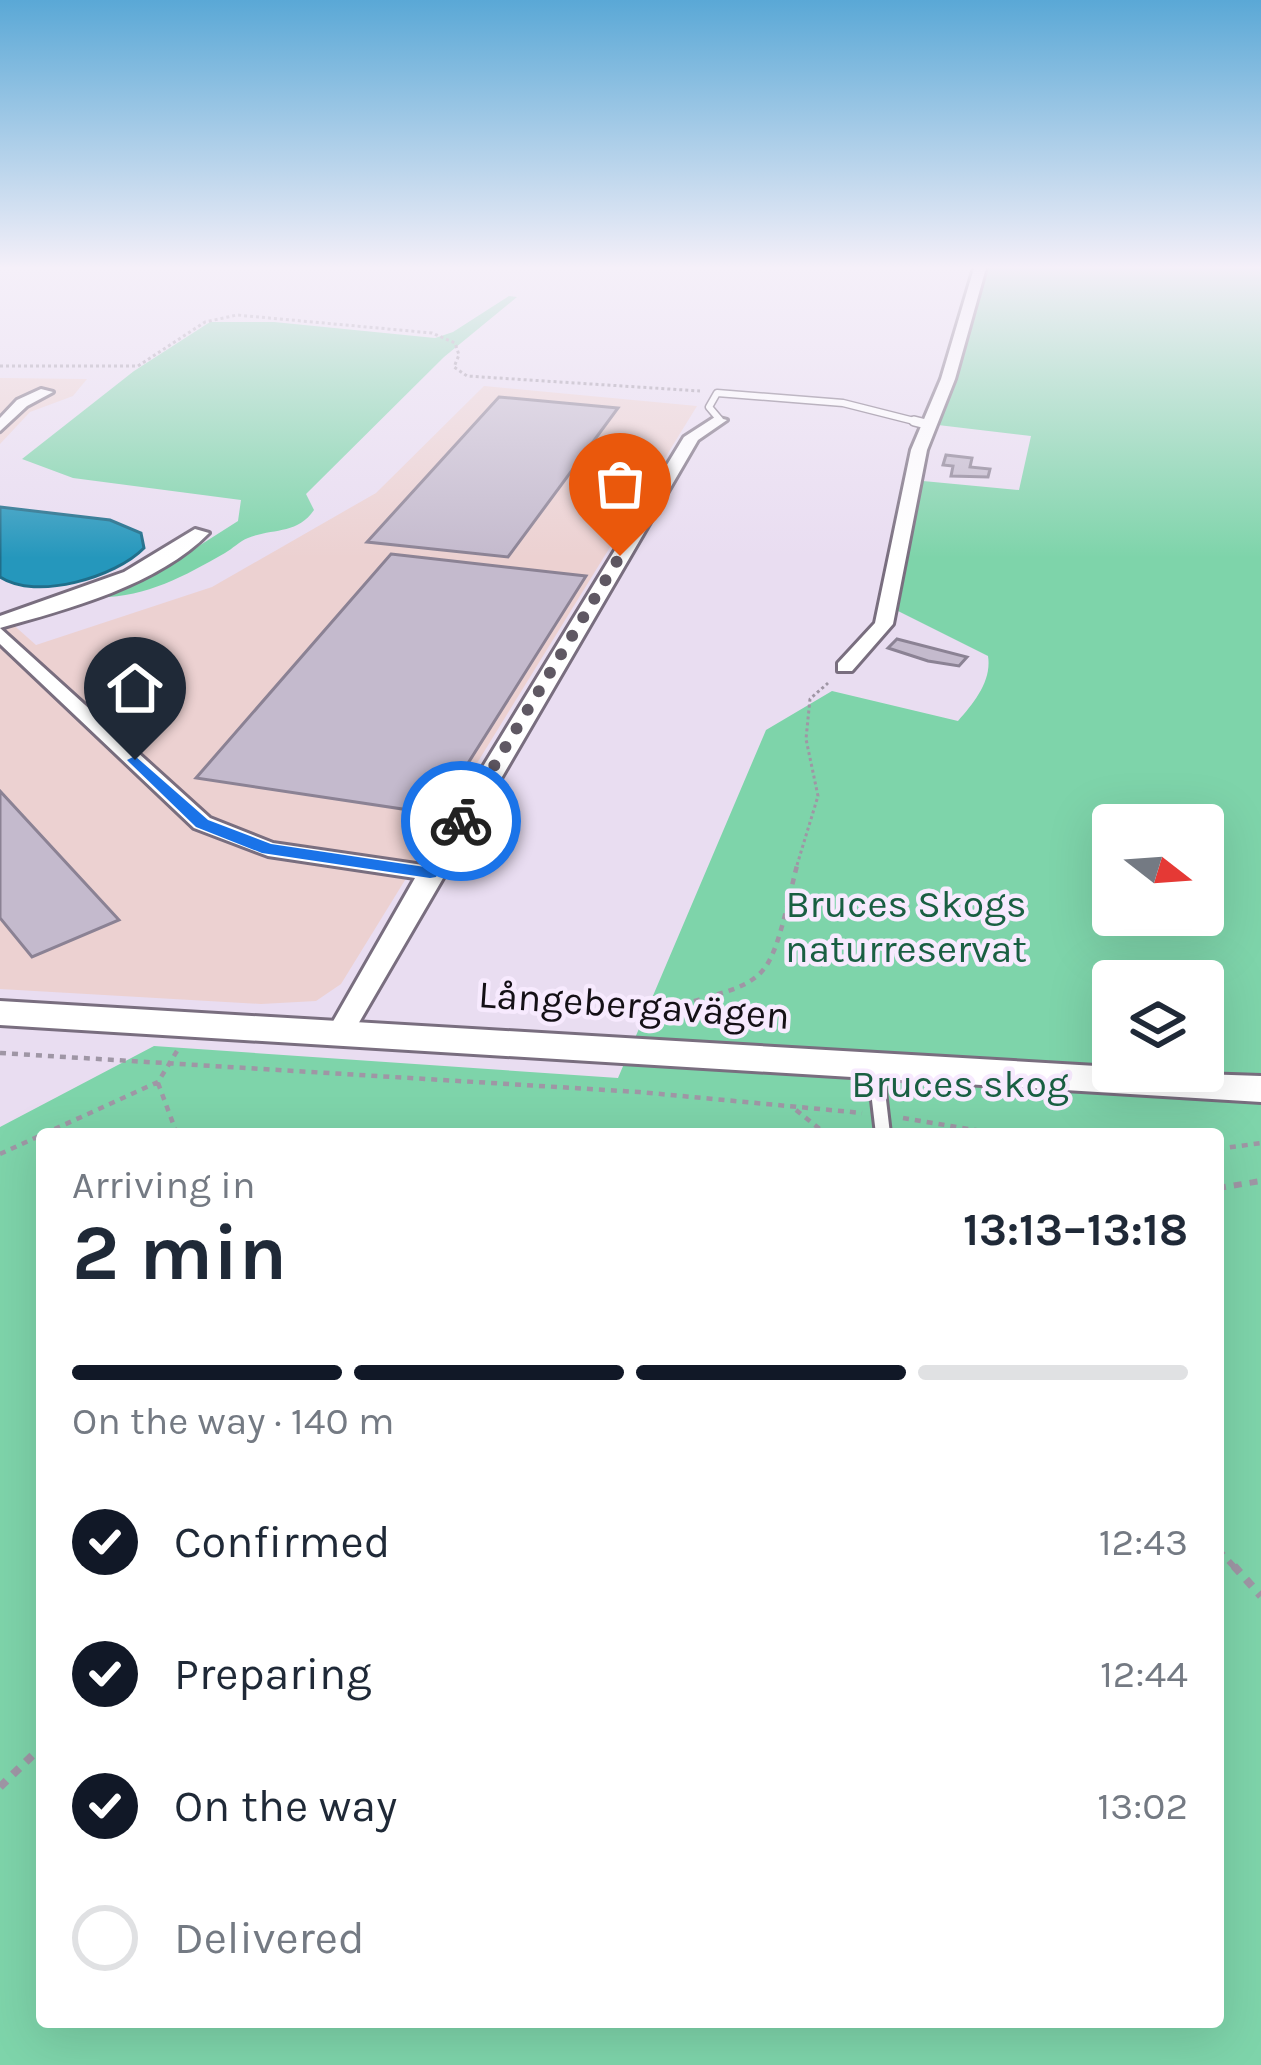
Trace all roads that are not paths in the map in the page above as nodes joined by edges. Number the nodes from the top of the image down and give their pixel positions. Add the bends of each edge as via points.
1 (950, 364) edge
2 (46, 392) dead end
3 (720, 420) joint
4 (933, 421) junction
5 (0, 427) edge
6 (201, 533) dead end
7 (0, 622) edge
8 (0, 634) edge
9 (845, 667) road end
10 (430, 873) junction
11 (0, 1013) edge
12 (340, 1031) junction
13 (875, 1066) junction
14 (1261, 1088) edge
15 (882, 1128) edge

1 - 4 street
2 - 5 street
3 - 4 lane via 709,407 717,393
3 - 10 street via 692,437
4 - 9 street via 916,462 884,624
6 - 7 street via 122,580
8 - 10 street via 202,823 268,849
10 - 12 street
11 - 12 street, Långebergavägen
12 - 13 street, Långebergavägen
13 - 14 street, Långebergavägen
13 - 15 lane

